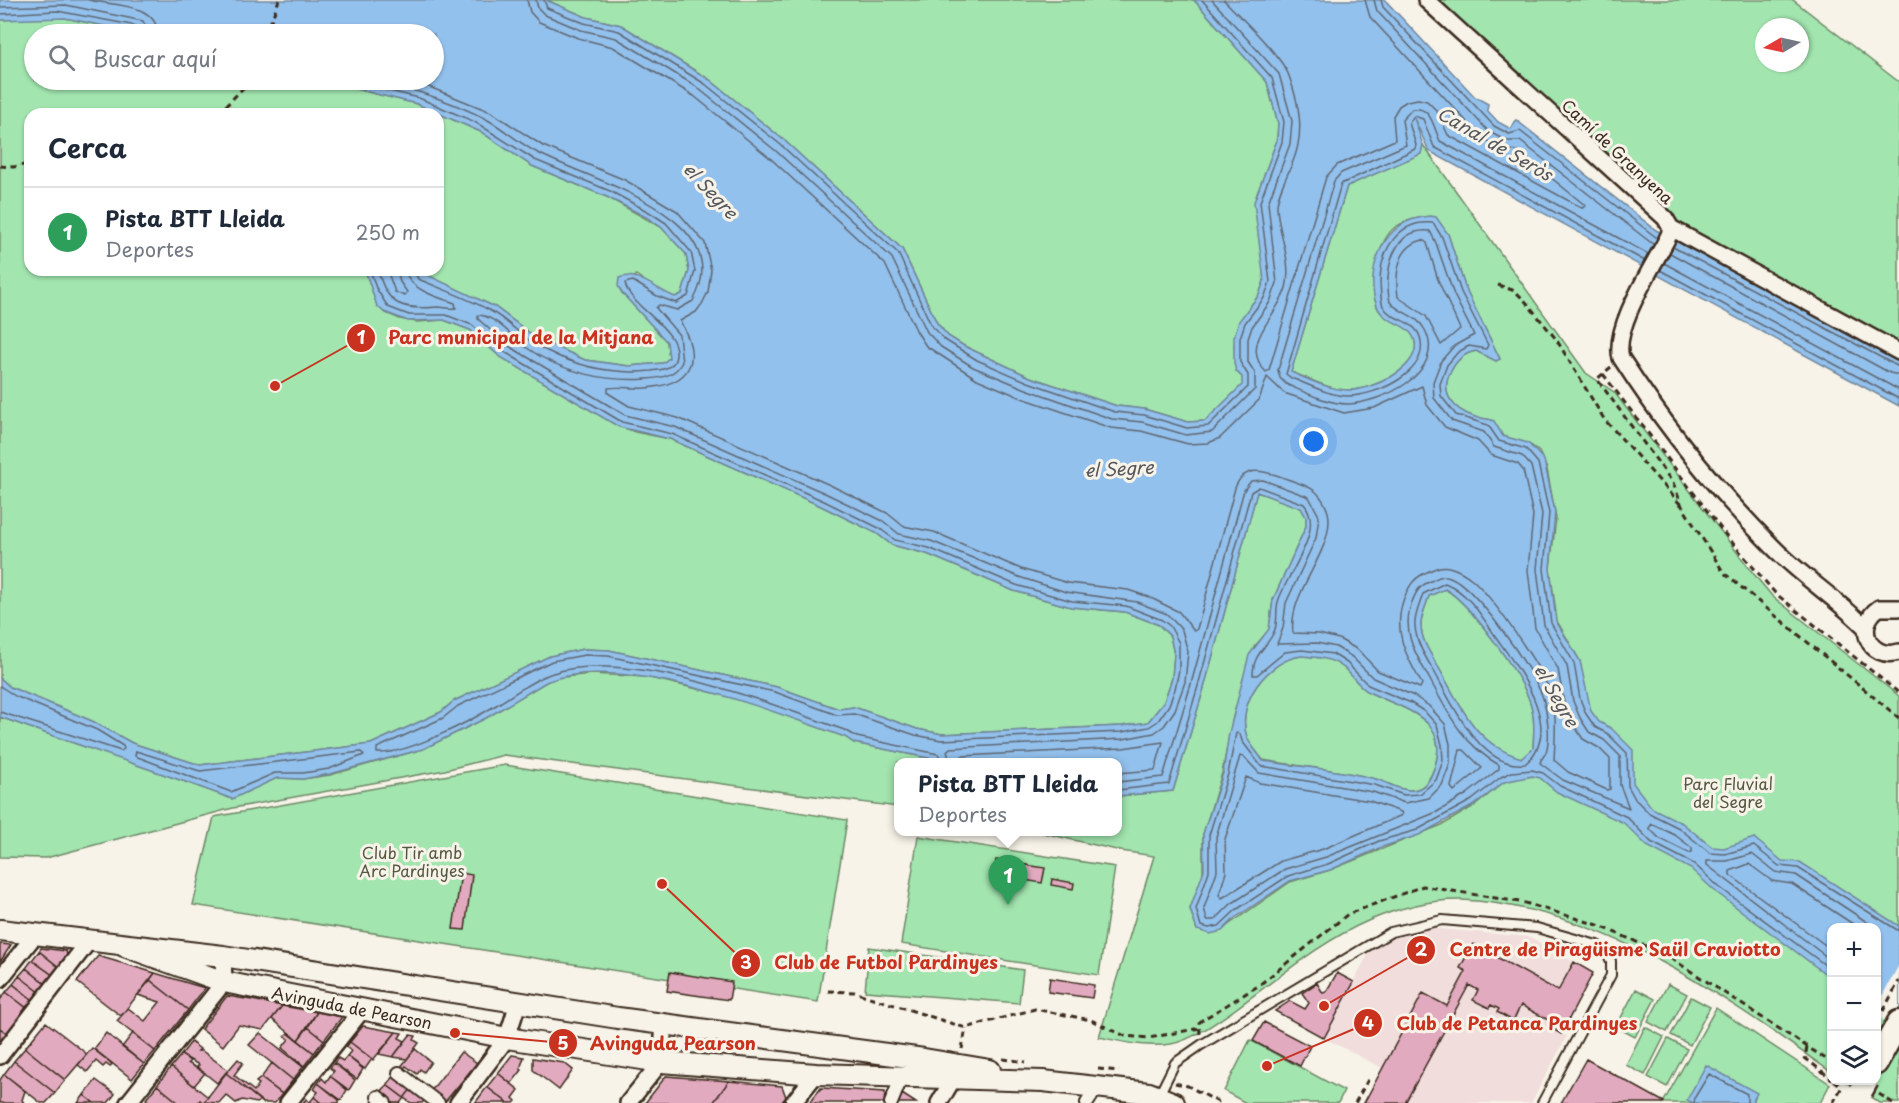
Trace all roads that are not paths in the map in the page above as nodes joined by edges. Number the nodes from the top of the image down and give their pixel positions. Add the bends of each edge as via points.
1 (1426, 0) edge
2 (1670, 231) junction
3 (1899, 352) edge
4 (1842, 606) junction
5 (1899, 608) edge
6 (1873, 612) junction
7 (1865, 627) junction
8 (1899, 652) edge
9 (0, 930) edge
10 (35, 935) junction
11 (89, 941) junction
12 (123, 946) junction
13 (223, 956) junction
14 (0, 979) edge
15 (224, 982) junction
16 (518, 1003) junction
17 (363, 1009) junction
18 (1891, 1017) edge
19 (664, 1024) junction
20 (507, 1038) junction
21 (806, 1043) junction
22 (845, 1048) junction
23 (1881, 1048) edge
24 (0, 1056) edge
25 (661, 1062) junction
26 (958, 1064) junction
27 (399, 1073) dead end
28 (808, 1073) junction
29 (902, 1076) junction
30 (1092, 1095) edge
31 (1158, 1095) edge
32 (128, 1103) edge
33 (288, 1103) edge
34 (438, 1103) edge
35 (458, 1103) edge
36 (628, 1103) edge
37 (794, 1103) edge
38 (891, 1103) edge
39 (939, 1103) edge
40 (1542, 1103) edge

1 - 2 street, Camí de Granyena via 1660,212
2 - 3 street
2 - 4 street via 1623,327 1621,358 1662,420 1702,469 1799,573
4 - 6 street
4 - 7 street
5 - 6 street via 1886,606
6 - 7 street
7 - 8 street via 1867,641 1878,651
9 - 10 street, Avinguda de Pearson
10 - 11 street, Avinguda de Pearson
10 - 14 street
11 - 12 street, Avinguda de Pearson
11 - 24 street
12 - 13 street, Avinguda de Pearson
12 - 15 street, Avinguda de Pearson
13 - 15 street
13 - 16 street, Avinguda de Pearson
15 - 17 street, Avinguda de Pearson
15 - 32 street
16 - 19 street, Avinguda de Pearson
16 - 20 street
17 - 20 street, Avinguda de Pearson
17 - 33 street
18 - 23 main road
19 - 21 street, Avinguda de Pearson
19 - 25 street
20 - 25 street, Avinguda de Pearson
20 - 35 street
21 - 22 street, Avinguda de Pearson
21 - 28 street via 813,1058
22 - 26 street, Avinguda de Pearson
22 - 28 street
25 - 28 street, Avinguda de Pearson
25 - 36 street
26 - 29 street, Avinguda de Pearson
26 - 30 street
26 - 39 street
27 - 34 street
28 - 29 street, Avinguda de Pearson
28 - 37 street
29 - 38 street
30 - 31 street
31 - 40 lane via 1175,1063 1365,945 1422,923 1460,920 1537,928 1578,938 1605,950 1611,961 1611,975

